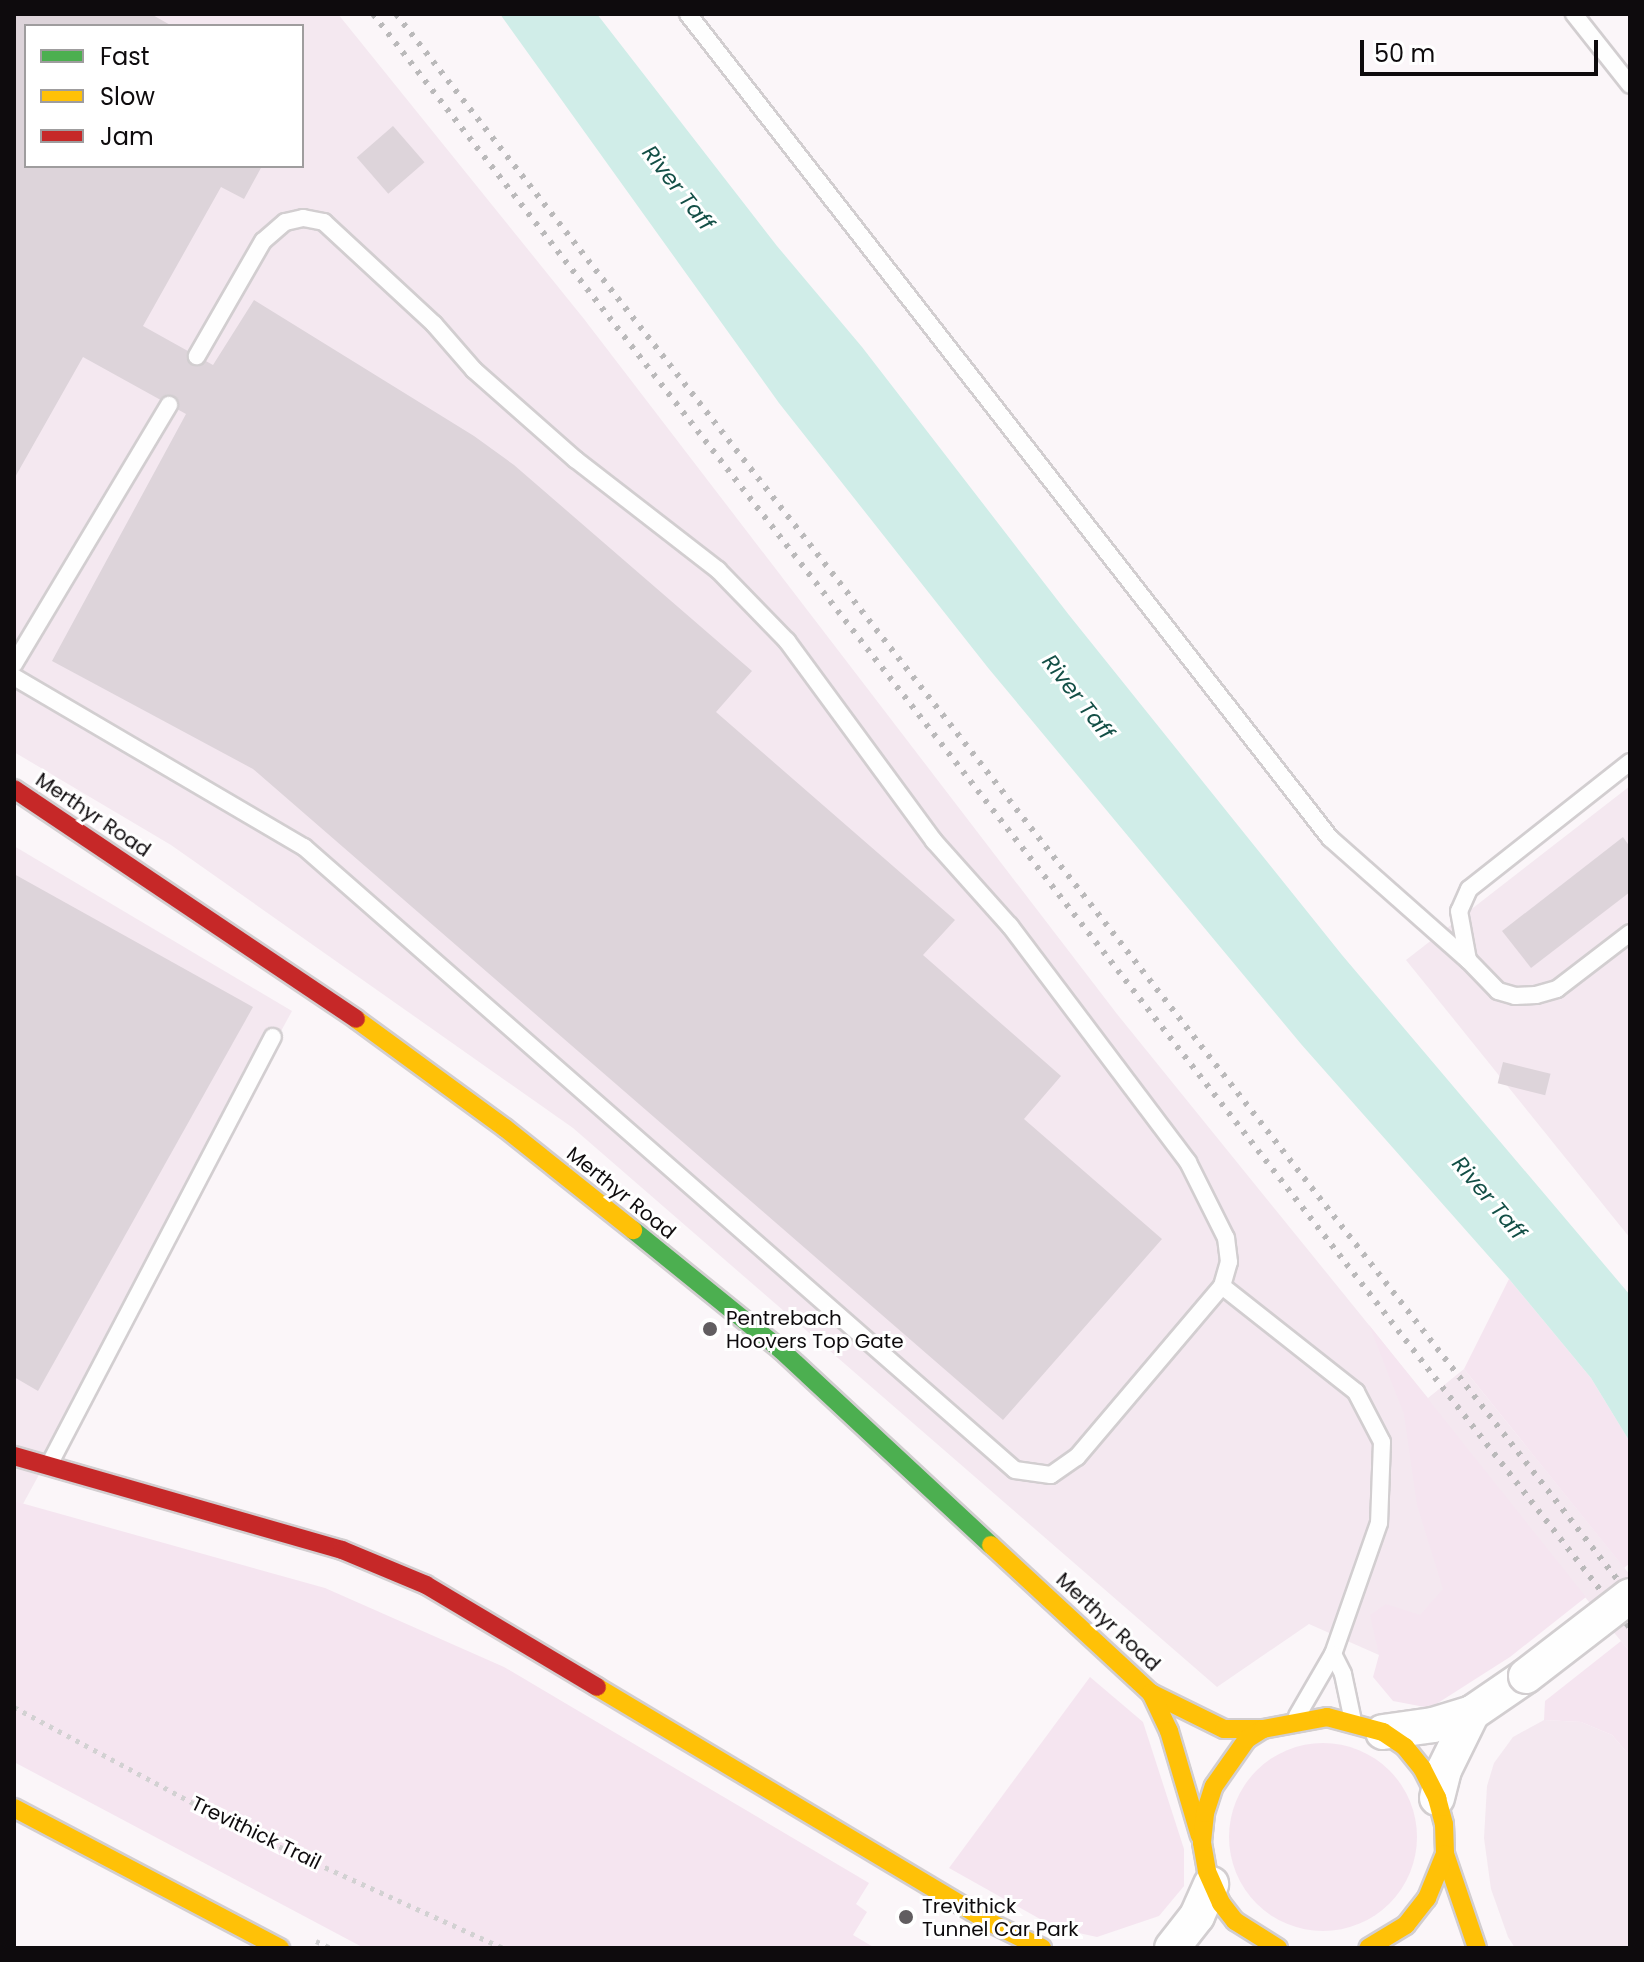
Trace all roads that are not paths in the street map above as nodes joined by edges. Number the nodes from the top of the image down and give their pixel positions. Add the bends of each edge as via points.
1 (688, 14) edge
2 (1574, 14) edge
3 (1630, 85) edge
4 (197, 356) dead end
5 (169, 405) dead end
6 (14, 664) edge
7 (14, 677) edge
8 (1630, 762) edge
9 (14, 789) edge
10 (1630, 933) edge
11 (1468, 960) junction
12 (273, 1037) dead end
13 (1222, 1286) junction
14 (14, 1456) edge
15 (48, 1466) junction
16 (1630, 1596) edge
17 (1333, 1654) junction
18 (1151, 1693) junction
19 (1472, 1713) junction
20 (1295, 1721) junction
21 (1368, 1727) junction
22 (1263, 1729) junction
23 (1437, 1798) junction
24 (14, 1808) edge
25 (1202, 1842) junction
26 (1445, 1854) junction
27 (1211, 1884) junction
28 (280, 1948) edge
29 (1042, 1948) edge
30 (1172, 1948) edge
31 (1278, 1948) edge
32 (1368, 1948) edge
33 (1477, 1948) edge

1 - 11 lane via 1330,838
2 - 3 lane
4 - 13 lane via 263,241 285,222 324,222 519,410 718,570 787,641 934,841 1010,926 1188,1162 1226,1238 1229,1262
5 - 6 lane
7 - 13 lane via 304,847 1015,1470 1051,1475 1077,1457
8 - 11 lane via 1469,889 1459,911
9 - 18 main road, Merthyr Road via 361,1022 592,1197 781,1350
10 - 11 lane via 1557,989 1536,995 1498,991
12 - 15 lane
13 - 17 lane via 1356,1392 1382,1442 1379,1523
14 - 15 main road
15 - 29 main road via 342,1550 426,1585 991,1923
16 - 19 street, bridge
17 - 20 lane
17 - 21 lane
18 - 22 main road, Merthyr Road via 1224,1729
18 - 25 main road, Merthyr Road via 1169,1731
19 - 21 street via 1433,1725
19 - 23 street via 1444,1770
20 - 21 main road, Merthyr Road via 1327,1717
20 - 22 main road, Merthyr Road
21 - 23 main road via 1413,1757
22 - 25 main road via 1247,1739 1214,1786
23 - 26 main road
24 - 28 main road
25 - 27 main road, Merthyr Road
26 - 32 main road via 1427,1898 1406,1925
26 - 33 main road
27 - 30 street via 1197,1916
27 - 31 main road via 1235,1921

